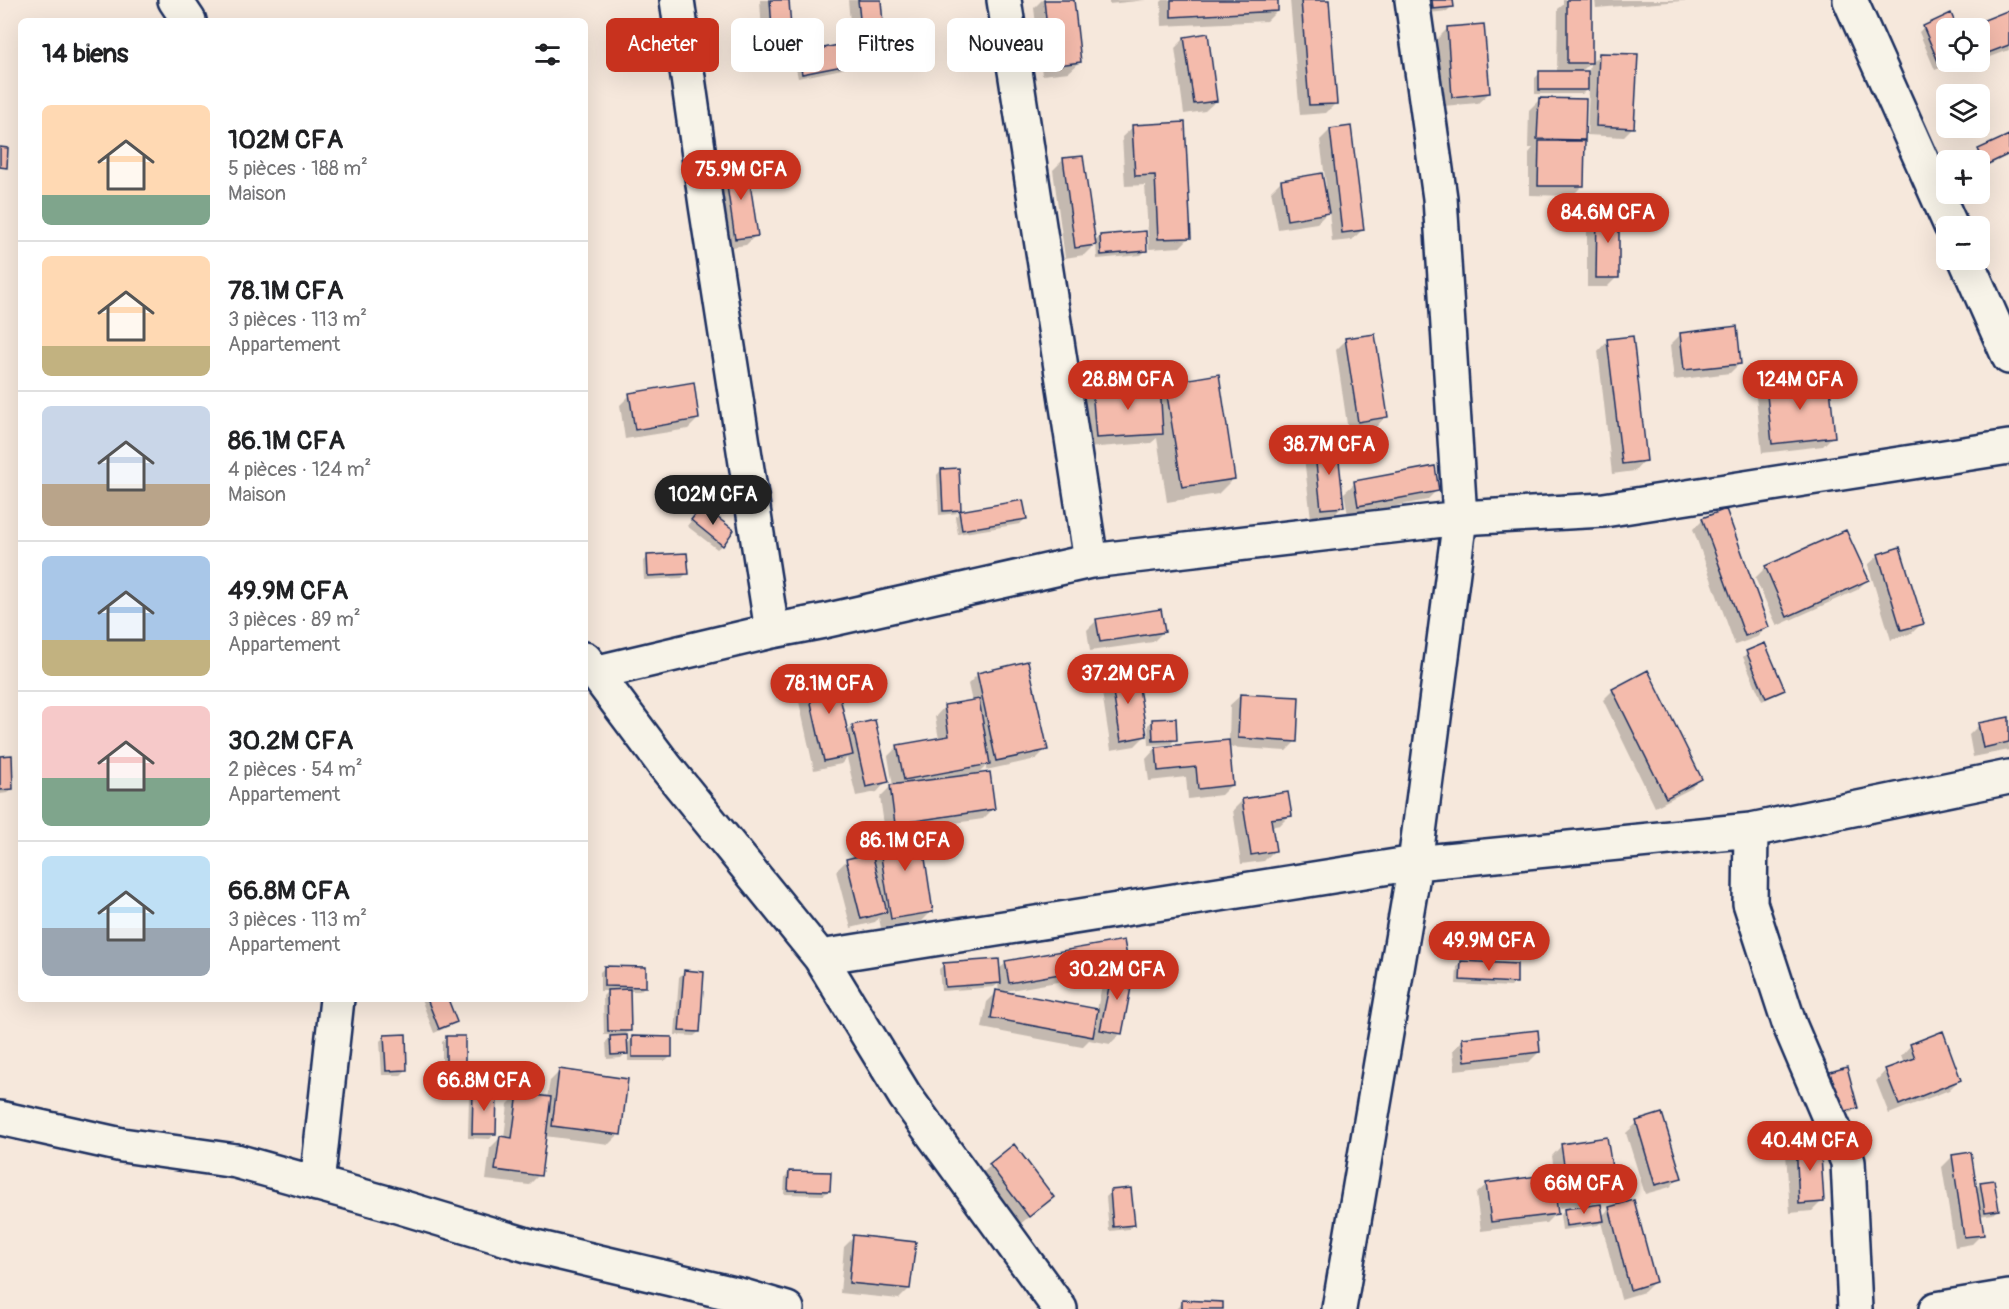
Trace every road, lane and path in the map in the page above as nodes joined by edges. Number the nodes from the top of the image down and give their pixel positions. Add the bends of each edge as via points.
1 (175, 0) edge
2 (677, 0) edge
3 (1004, 0) edge
4 (1412, 0) edge
5 (1850, 0) edge
6 (187, 18) edge
7 (1947, 216) edge
8 (1970, 270) edge
9 (2009, 357) edge
10 (2009, 447) edge
11 (1460, 518) junction
12 (1091, 561) junction
13 (772, 631) junction
14 (590, 666) edge
15 (2009, 777) edge
16 (1751, 830) junction
17 (1415, 863) junction
18 (820, 957) junction
19 (337, 1002) edge
20 (0, 1118) edge
21 (317, 1184) junction
22 (2009, 1297) edge
23 (743, 1303) edge
24 (786, 1309) edge
25 (1060, 1309) edge
26 (1339, 1309) edge
27 (1855, 1309) edge
28 (1936, 1309) edge

1 - 6 street
2 - 13 street
3 - 12 street
4 - 11 street via 1440,198
5 - 7 street
8 - 9 street
10 - 11 street via 1604,510
11 - 12 street
11 - 17 street
12 - 13 street
13 - 14 street
14 - 18 street via 665,766
15 - 16 street
16 - 17 street
16 - 27 street via 1750,903 1790,1026 1848,1162
17 - 18 street
17 - 26 street
18 - 25 street via 905,1096
19 - 21 street
20 - 21 street via 122,1145 236,1161
21 - 23 street
22 - 28 street
23 - 24 street

